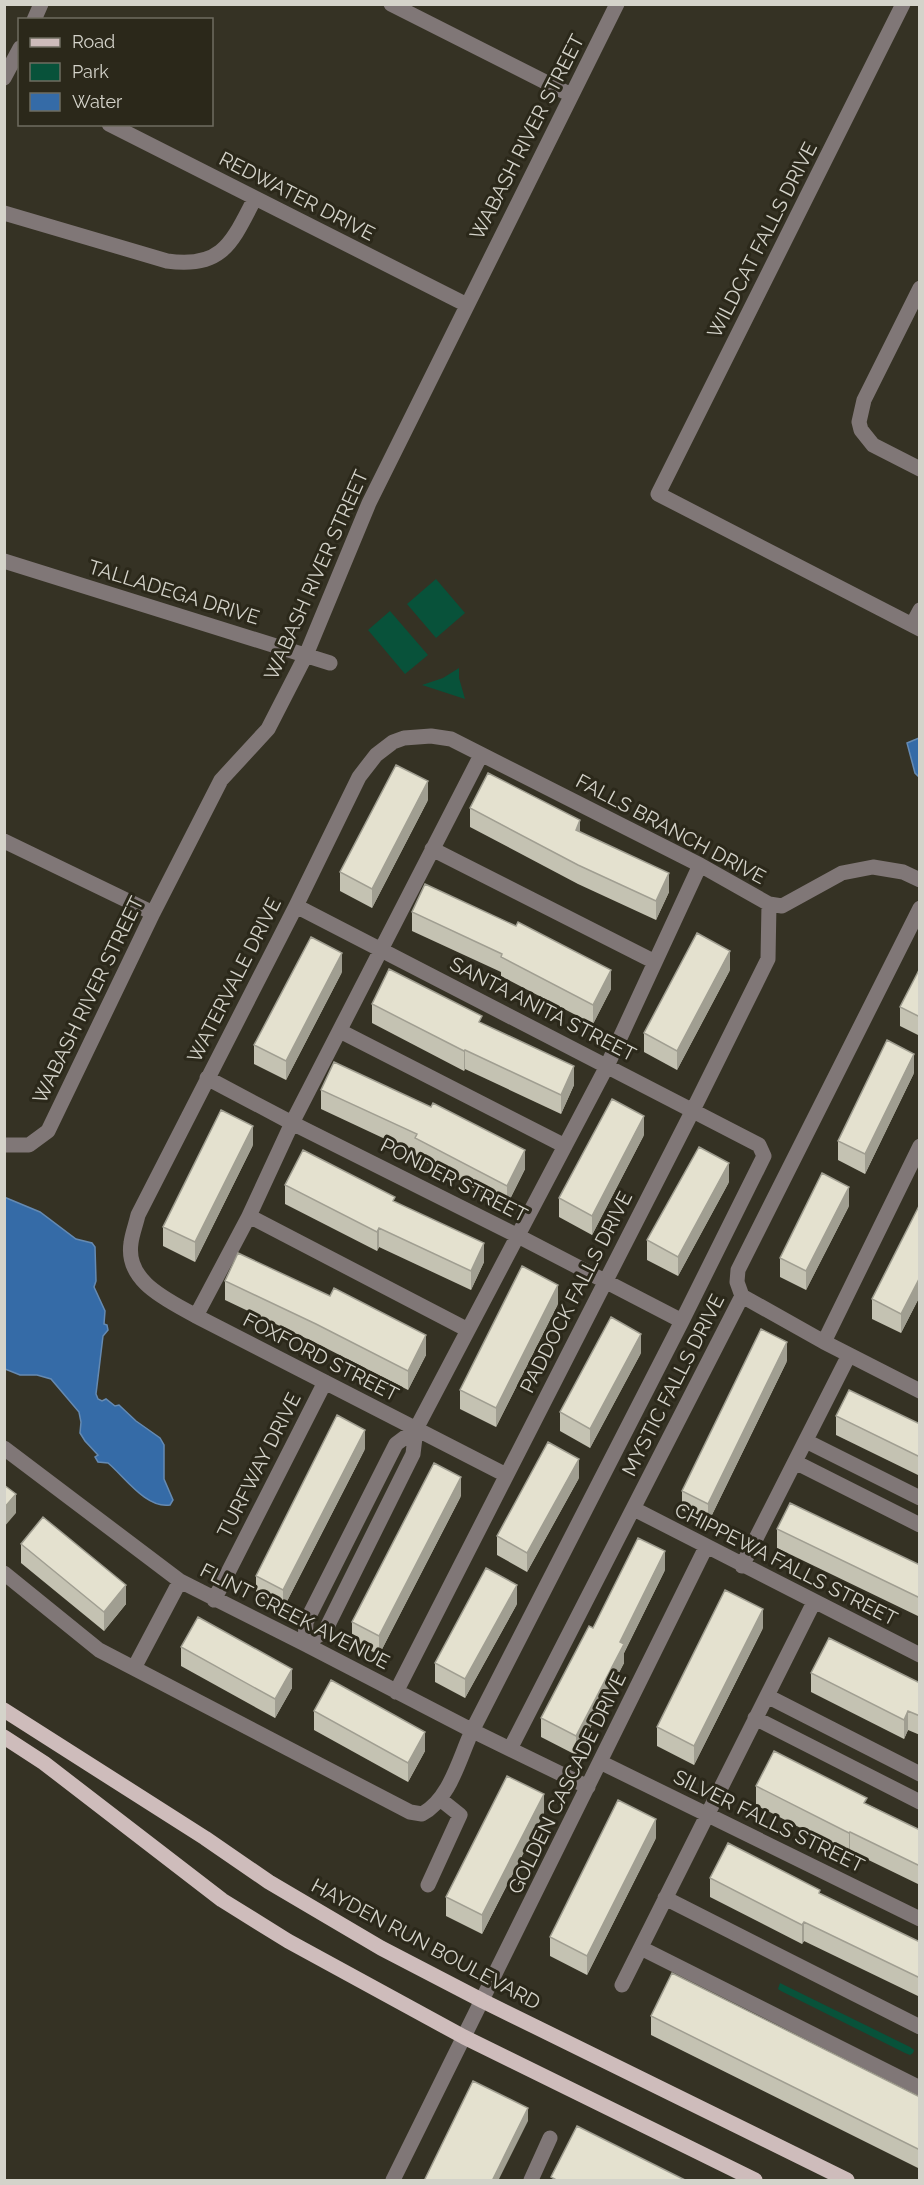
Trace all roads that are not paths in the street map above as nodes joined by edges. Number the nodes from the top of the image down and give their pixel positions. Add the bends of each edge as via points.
1 (41, 4) edge
2 (391, 4) edge
3 (617, 4) edge
4 (903, 4) edge
5 (35, 18) edge
6 (18, 54) edge
7 (10, 77) edge
8 (571, 95) junction
9 (113, 126) edge
10 (255, 198) junction
11 (4, 213) edge
12 (920, 288) edge
13 (467, 305) junction
14 (920, 469) edge
15 (4, 561) edge
16 (920, 610) edge
17 (916, 627) edge
18 (306, 655) junction
19 (330, 663) dead end
20 (404, 738) joint
21 (481, 755) junction
22 (4, 841) edge
23 (432, 849) junction
24 (700, 865) junction
25 (920, 880) edge
26 (769, 904) junction
27 (296, 906) junction
28 (920, 908) edge
29 (153, 913) junction
30 (381, 949) junction
31 (655, 962) junction
32 (340, 1031) junction
33 (607, 1066) junction
34 (207, 1078) junction
35 (693, 1110) junction
36 (292, 1123) junction
37 (4, 1145) edge
38 (565, 1146) junction
39 (920, 1146) edge
40 (249, 1216) junction
41 (518, 1236) junction
42 (131, 1260) joint
43 (605, 1281) junction
44 (742, 1296) junction
45 (196, 1316) junction
46 (682, 1321) junction
47 (468, 1330) junction
48 (824, 1342) junction
49 (849, 1355) junction
50 (325, 1382) junction
51 (920, 1391) edge
52 (416, 1429) junction
53 (806, 1441) junction
54 (4, 1448) edge
55 (795, 1462) junction
56 (506, 1475) junction
57 (920, 1498) edge
58 (920, 1508) edge
59 (634, 1509) junction
60 (916, 1523) edge
61 (706, 1547) junction
62 (742, 1566) junction
63 (4, 1573) edge
64 (180, 1581) junction
65 (214, 1600) junction
66 (814, 1602) junction
67 (305, 1644) junction
68 (920, 1656) edge
69 (134, 1668) junction
70 (396, 1692) junction
71 (766, 1696) junction
72 (4, 1710) edge
73 (755, 1718) junction
74 (472, 1731) junction
75 (4, 1737) edge
76 (510, 1749) junction
77 (891, 1759) junction
78 (600, 1762) junction
79 (920, 1774) edge
80 (881, 1782) junction
81 (588, 1787) junction
82 (440, 1799) junction
83 (920, 1802) edge
84 (707, 1815) junction
85 (428, 1885) dead end
86 (665, 1898) junction
87 (920, 1919) edge
88 (640, 1947) junction
89 (622, 1985) dead end
90 (483, 2001) junction
91 (920, 2027) edge
92 (464, 2037) junction
93 (920, 2088) edge
94 (550, 2138) dead end
95 (393, 2181) edge
96 (531, 2181) edge
97 (755, 2181) edge
98 (848, 2181) edge

1 - 5 street
2 - 8 street
3 - 8 street, WABASH RIVER STREET
4 - 17 street, WILDCAT FALLS DRIVE via 658,494
6 - 7 street
8 - 13 street, WABASH RIVER STREET
9 - 10 street, REDWATER DRIVE
10 - 11 street via 228,247 210,259 188,264
10 - 13 street, REDWATER DRIVE
12 - 14 street via 864,400 859,422 873,445
13 - 18 street, WABASH RIVER STREET via 369,502
15 - 18 street, TALLADEGA DRIVE
16 - 17 street
18 - 19 street, TALLADEGA DRIVE
18 - 29 street, WABASH RIVER STREET via 268,729 221,780
20 - 21 street, FALLS BRANCH DRIVE via 451,739
20 - 27 street, WATERVALE DRIVE via 376,755 359,777
21 - 23 street
21 - 24 street, FALLS BRANCH DRIVE
22 - 29 street
23 - 30 street
23 - 31 street
24 - 26 street, FALLS BRANCH DRIVE
24 - 31 street
25 - 26 street, FALLS BRANCH DRIVE via 903,872 873,867 842,873 782,906
26 - 35 street, PADDOCK FALLS DRIVE via 768,959
27 - 30 street, SANTA ANITA STREET
27 - 34 street, WATERVALE DRIVE
28 - 44 street, MYSTIC FALLS DRIVE via 738,1270
29 - 37 street, WABASH RIVER STREET via 48,1131 29,1145
30 - 32 street
30 - 33 street, SANTA ANITA STREET
31 - 33 street
32 - 36 street
32 - 38 street
33 - 35 street, SANTA ANITA STREET
33 - 38 street
34 - 36 street, PONDER STREET
34 - 42 street, WATERVALE DRIVE via 138,1215 130,1244
35 - 43 street, PADDOCK FALLS DRIVE
35 - 46 street, SANTA ANITA STREET via 759,1145 764,1156
36 - 40 street
36 - 41 street, PONDER STREET
38 - 41 street
39 - 48 street
40 - 45 street
40 - 47 street
41 - 43 street, PONDER STREET
41 - 47 street
42 - 45 street, FOXFORD STREET via 152,1292
43 - 46 street, PONDER STREET
43 - 56 street, PADDOCK FALLS DRIVE
44 - 48 street
44 - 59 street, MYSTIC FALLS DRIVE
45 - 50 street, FOXFORD STREET
46 - 74 street
47 - 52 street
48 - 49 street
49 - 51 street
49 - 53 street
50 - 52 street, FOXFORD STREET
50 - 65 street, TURFWAY DRIVE
52 - 56 street, FOXFORD STREET
52 - 67 street via 396,1444 306,1622
52 - 67 street via 413,1454 325,1631
53 - 55 street
53 - 57 street
54 - 64 street, FLINT CREEK AVENUE
55 - 60 street
55 - 62 street
56 - 70 street, PADDOCK FALLS DRIVE
58 - 60 street
59 - 61 street, CHIPPEWA FALLS STREET
59 - 76 street, MYSTIC FALLS DRIVE
61 - 62 street, CHIPPEWA FALLS STREET
61 - 78 street, GOLDEN CASCADE DRIVE
62 - 66 street, CHIPPEWA FALLS STREET
63 - 69 street via 99,1650
64 - 65 street, FLINT CREEK AVENUE
64 - 69 street
65 - 67 street, FLINT CREEK AVENUE
66 - 68 street, CHIPPEWA FALLS STREET
66 - 71 street
67 - 70 street, FLINT CREEK AVENUE
69 - 82 street via 410,1812 422,1814
70 - 74 street, FLINT CREEK AVENUE
71 - 73 street
71 - 77 street
72 - 90 main road, HAYDEN RUN BOULEVARD via 269,1882 381,1948
73 - 80 street
73 - 84 street
74 - 76 street, FLINT CREEK AVENUE
74 - 82 street
75 - 92 main road via 44,1763 222,1900 288,1941
76 - 81 street, FLINT CREEK AVENUE
77 - 79 street
77 - 80 street
78 - 81 street, GOLDEN CASCADE DRIVE
78 - 84 street, SILVER FALLS STREET
80 - 83 street
81 - 90 street, GOLDEN CASCADE DRIVE
82 - 85 street via 460,1815
84 - 86 street
84 - 87 street, SILVER FALLS STREET
86 - 88 street
86 - 91 street
88 - 89 street
88 - 93 street
90 - 92 street, GOLDEN CASCADE DRIVE
90 - 98 main road, HAYDEN RUN BOULEVARD
92 - 95 street, GOLDEN CASCADE DRIVE
92 - 97 main road
94 - 96 street

